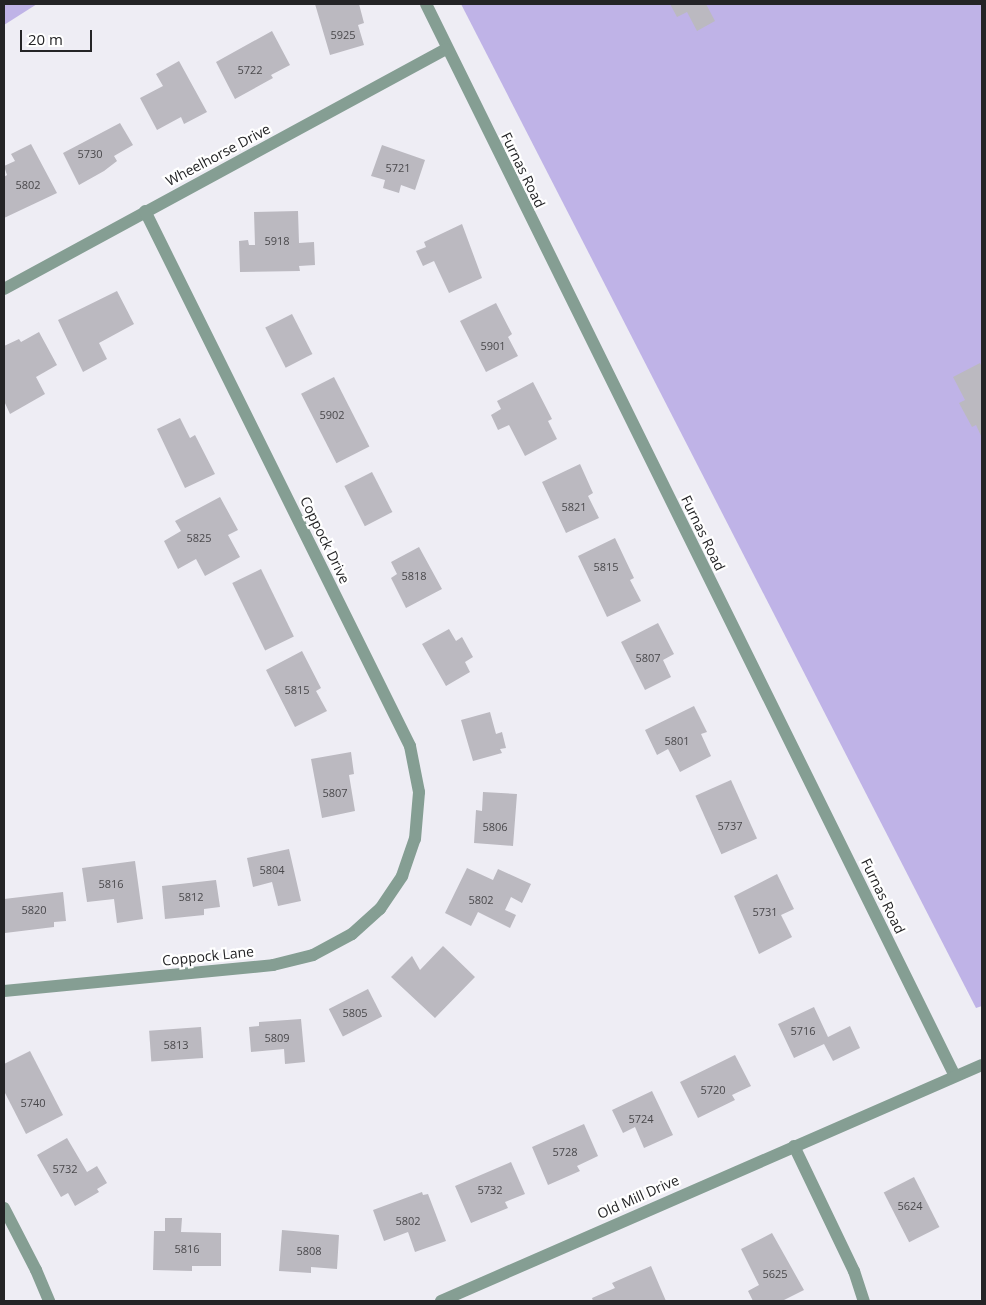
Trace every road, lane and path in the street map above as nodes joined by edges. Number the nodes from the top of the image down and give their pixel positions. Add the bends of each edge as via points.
1 (426, 4) edge
2 (446, 49) junction
3 (145, 211) junction
4 (4, 289) edge
5 (392, 893) joint
6 (4, 991) edge
7 (982, 1066) edge
8 (955, 1076) junction
9 (794, 1146) junction
10 (4, 1208) edge
11 (49, 1301) edge
12 (441, 1301) edge
13 (864, 1301) edge

1 - 2 street, Furnas Road
2 - 3 street, Wheelhorse Drive
2 - 8 street, Furnas Road
3 - 4 street, Wheelhorse Drive
3 - 5 street, Coppock Drive via 410,746 420,792 416,830 409,858
5 - 6 street, Coppock Lane via 380,909 352,934 301,959
7 - 8 street
8 - 9 street, Old Mill Drive
9 - 12 street, Old Mill Drive
9 - 13 street via 854,1271
10 - 11 street

